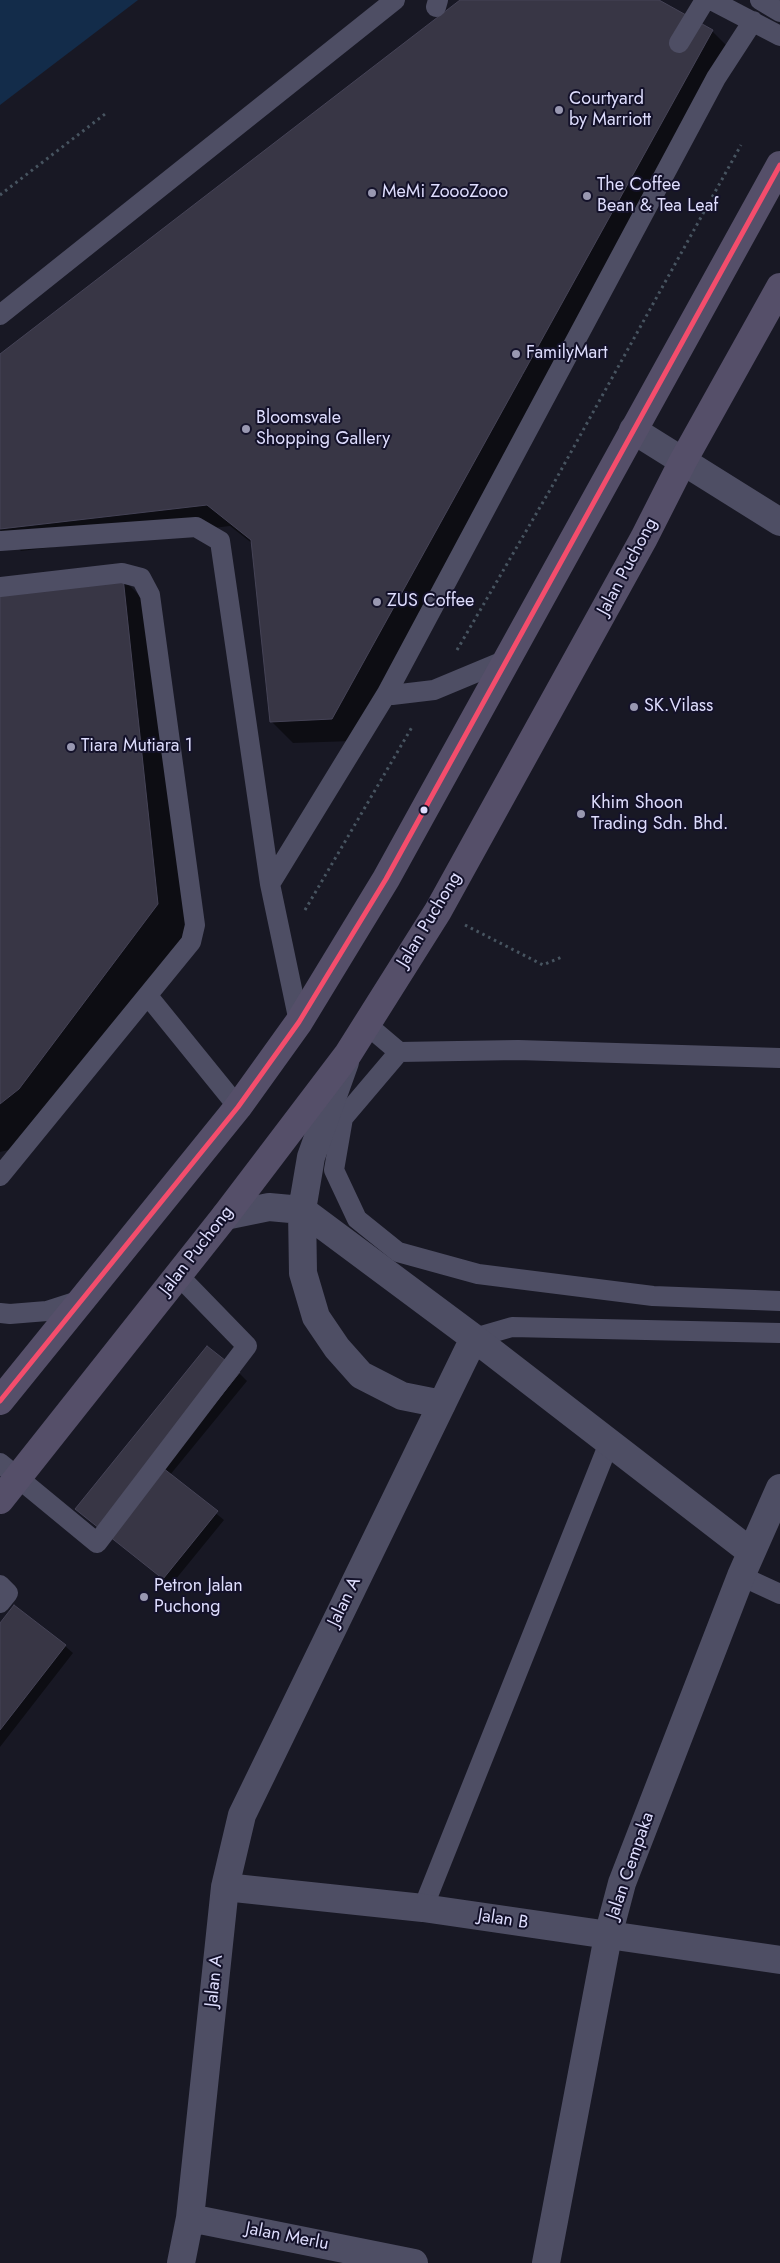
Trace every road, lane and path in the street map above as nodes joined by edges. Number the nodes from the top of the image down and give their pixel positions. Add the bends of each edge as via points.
1 (395, 0) edge
2 (705, 0) edge
3 (711, 0) edge
4 (760, 0) edge
5 (780, 12) edge
6 (753, 21) junction
7 (780, 36) edge
8 (679, 43) dead end
9 (105, 114) dead end
10 (741, 145) dead end
11 (780, 165) edge
12 (0, 195) edge
13 (780, 287) edge
14 (0, 315) edge
15 (633, 430) junction
16 (683, 461) junction
17 (780, 522) edge
18 (0, 541) edge
19 (0, 587) edge
20 (456, 651) dead end
21 (506, 660) junction
22 (386, 693) junction
23 (412, 727) dead end
24 (270, 884) junction
25 (438, 911) junction
26 (302, 914) dead end
27 (562, 956) dead end
28 (148, 996) junction
29 (299, 1022) junction
30 (366, 1024) junction
31 (399, 1052) junction
32 (348, 1054) junction
33 (780, 1058) edge
34 (238, 1108) junction
35 (0, 1176) edge
36 (302, 1210) junction
37 (225, 1216) junction
38 (402, 1253) junction
39 (178, 1275) junction
40 (393, 1278) junction
41 (81, 1300) junction
42 (780, 1301) edge
43 (0, 1313) edge
44 (780, 1333) edge
45 (474, 1338) junction
46 (0, 1401) edge
47 (442, 1404) junction
48 (609, 1443) junction
49 (9, 1470) edge
50 (780, 1488) edge
51 (0, 1500) edge
52 (746, 1564) junction
53 (0, 1585) edge
54 (780, 1594) edge
55 (0, 1603) edge
56 (225, 1887) junction
57 (422, 1908) junction
58 (608, 1936) junction
59 (780, 1960) edge
60 (190, 2218) junction
61 (374, 2259) edge
62 (181, 2263) edge
63 (414, 2263) edge
64 (546, 2263) edge

1 - 14 lane
2 - 8 lane
3 - 6 lane
4 - 5 lane
6 - 7 lane
6 - 22 lane via 716,78
9 - 12 path
10 - 20 path via 550,490
11 - 15 main road
13 - 16 main road, Jalan Puchong
15 - 16 street
15 - 21 main road
16 - 17 street
16 - 25 main road, Jalan Puchong via 644,538
18 - 24 lane via 196,527 220,541
19 - 28 lane via 122,573 141,578 150,594 195,924 191,942
21 - 22 lane via 434,690
21 - 29 main road via 386,879
22 - 24 lane
23 - 26 path
24 - 29 lane
25 - 27 path via 543,966
25 - 30 main road, Jalan Puchong
28 - 34 lane
28 - 35 lane
29 - 34 main road
30 - 31 lane
30 - 32 main road, Jalan Puchong
31 - 33 lane via 518,1050
31 - 38 lane via 342,1118 334,1170 357,1219
32 - 36 street via 311,1157
32 - 37 main road, Jalan Puchong
34 - 41 main road
36 - 37 street via 269,1207
36 - 40 street
36 - 47 street via 302,1273 316,1317 338,1348 362,1375 402,1396
37 - 39 main road, Jalan Puchong
38 - 40 lane
38 - 42 lane via 488,1275 653,1296
39 - 49 main road, Jalan Puchong
39 - 49 lane via 247,1346 97,1543
40 - 45 street
41 - 43 lane via 47,1311
41 - 46 main road
44 - 45 lane via 512,1327
45 - 47 street, Jalan A
45 - 48 street
47 - 56 street, Jalan A via 242,1815
48 - 52 street
48 - 57 lane
49 - 51 main road, Jalan Puchong
50 - 52 street, Jalan Cempaka
52 - 54 lane
52 - 58 street, Jalan Cempaka via 622,1883
53 - 55 lane via 8,1592
56 - 57 street, Jalan B
56 - 60 street, Jalan A
57 - 58 street, Jalan B
58 - 59 street, Jalan B
58 - 64 street, Jalan Cempaka
60 - 61 street, Jalan Merlu
60 - 62 street, Jalan A
61 - 63 street, Jalan Merlu

